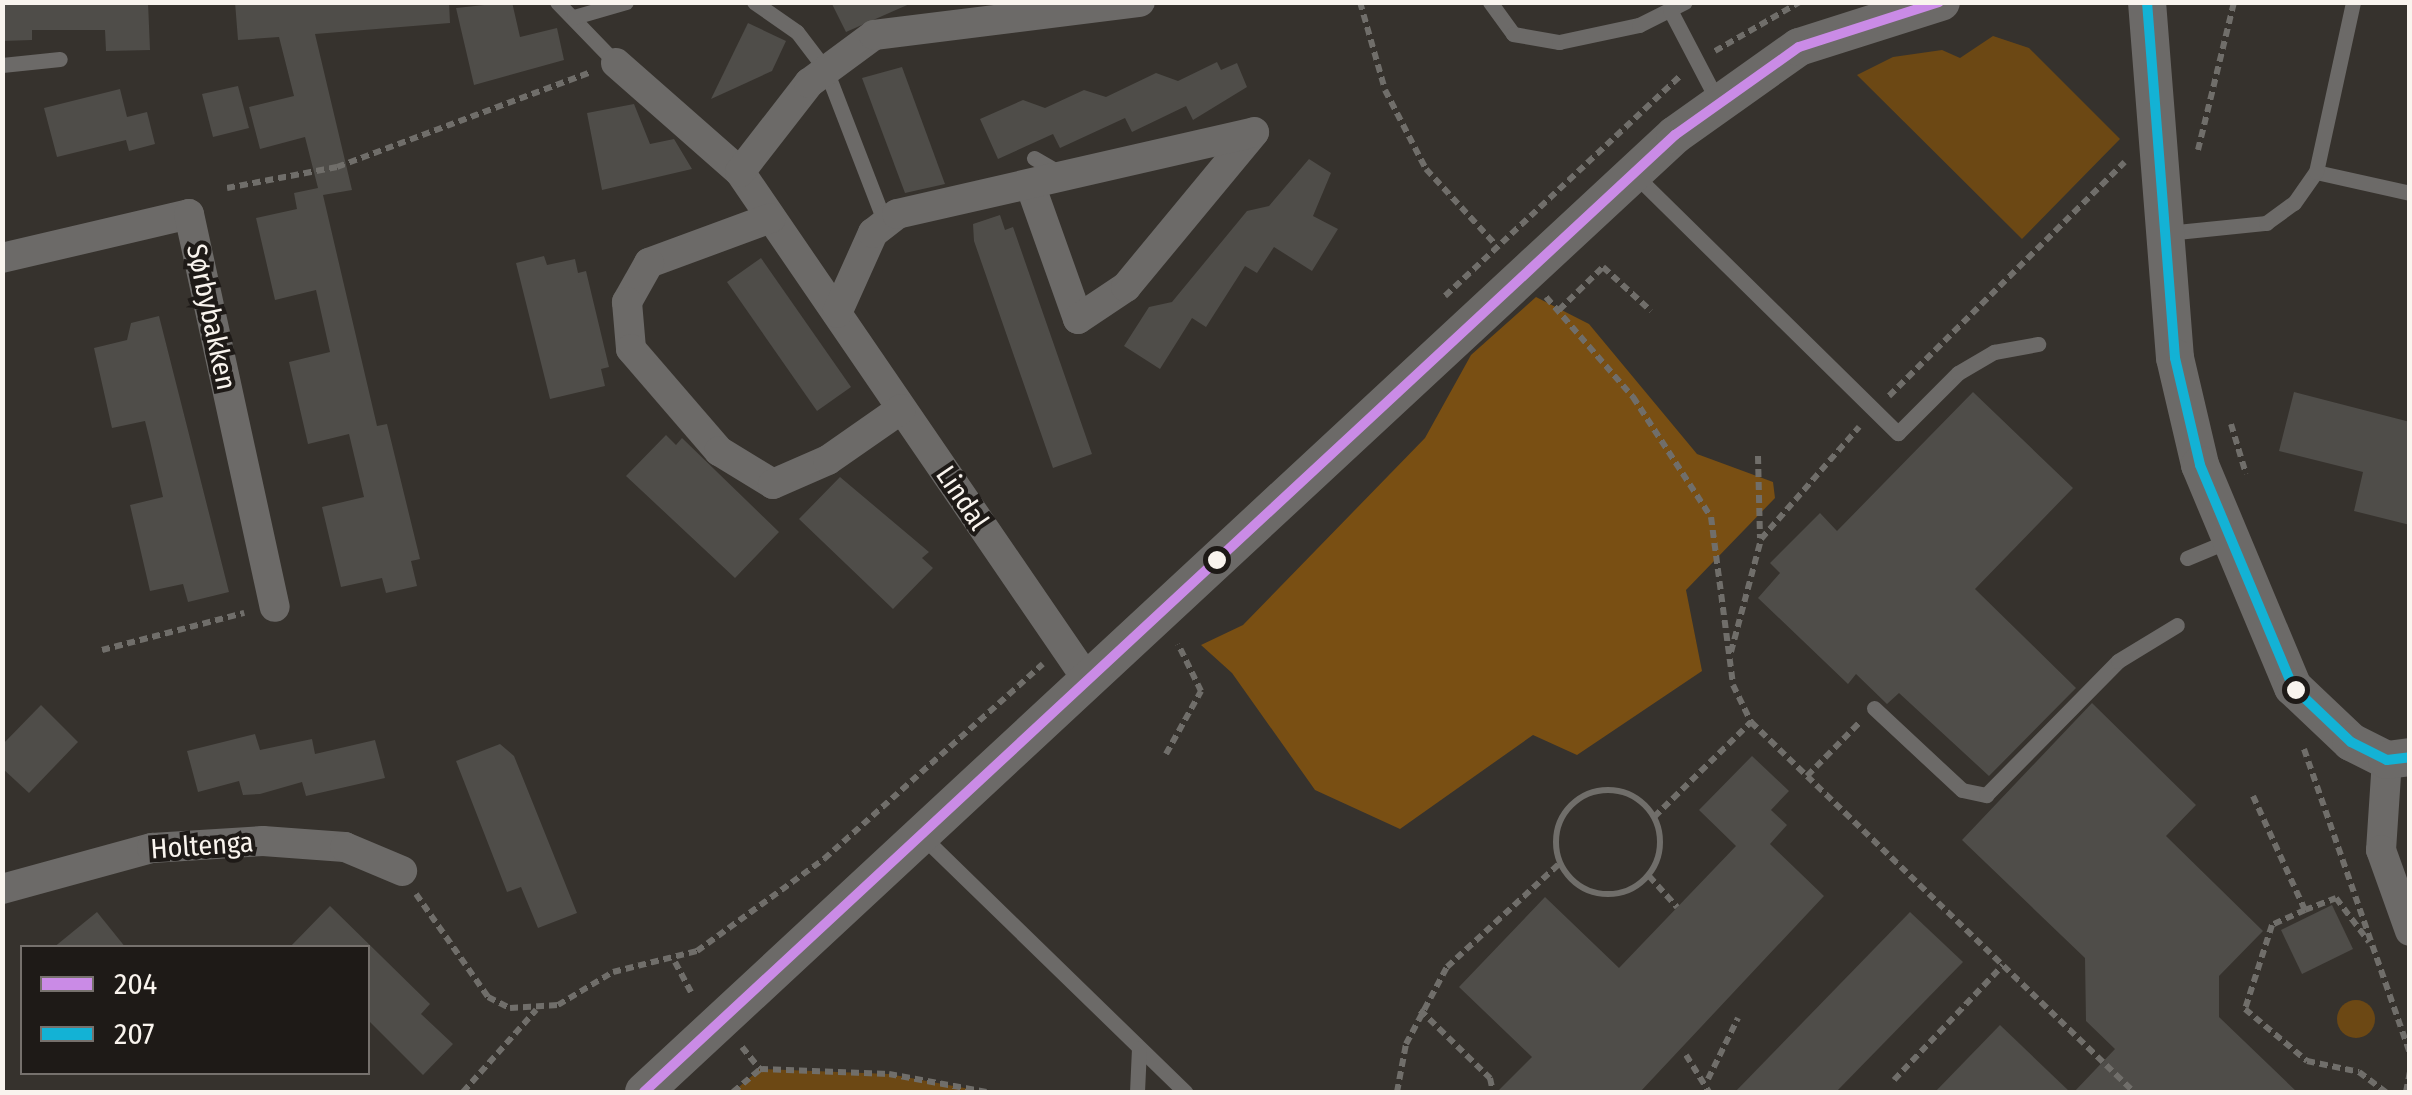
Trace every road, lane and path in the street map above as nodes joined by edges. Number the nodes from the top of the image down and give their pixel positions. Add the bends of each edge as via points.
1 (558, 2) edge
2 (626, 2) edge
3 (754, 2) edge
4 (1140, 2) edge
5 (1360, 2) edge
6 (1490, 2) edge
7 (1800, 2) edge
8 (1941, 2) edge
9 (2147, 2) edge
10 (2234, 2) edge
11 (2353, 2) edge
12 (1678, 6) edge
13 (574, 17) junction
14 (60, 59) dead end
15 (616, 63) junction
16 (1696, 63) junction
17 (2, 65) edge
18 (826, 70) junction
19 (1717, 100) junction
20 (2198, 163) dead end
21 (740, 172) junction
22 (2316, 172) junction
23 (1032, 173) junction
24 (1633, 173) junction
25 (227, 188) dead end
26 (2410, 193) edge
27 (772, 218) junction
28 (884, 220) junction
29 (2163, 234) junction
30 (1495, 244) junction
31 (2, 258) edge
32 (1523, 274) junction
33 (1436, 310) dead end
34 (1559, 310) junction
35 (1651, 311) dead end
36 (836, 313) junction
37 (2038, 344) dead end
38 (901, 408) junction
39 (2227, 411) dead end
40 (1758, 456) dead end
41 (2252, 491) dead end
42 (1760, 539) dead end
43 (2228, 542) junction
44 (2187, 558) dead end
45 (275, 607) joint
46 (1157, 622) junction
47 (2177, 626) dead end
48 (1062, 647) junction
49 (102, 650) dead end
50 (1088, 682) junction
51 (1874, 708) joint
52 (1751, 722) junction
53 (2297, 738) dead end
54 (1166, 754) dead end
55 (2398, 758) edge
56 (1807, 776) junction
57 (2253, 796) dead end
58 (1654, 817) junction
59 (923, 837) junction
60 (1560, 863) junction
61 (402, 872) joint
62 (1649, 876) junction
63 (2, 889) edge
64 (1677, 907) dead end
65 (2305, 910) junction
66 (2410, 931) edge
67 (2375, 950) junction
68 (674, 962) junction
69 (2003, 964) junction
70 (690, 992) dead end
71 (536, 1010) junction
72 (1420, 1010) junction
73 (1738, 1018) dead end
74 (736, 1042) dead end
75 (1140, 1048) junction
76 (2410, 1054) edge
77 (1686, 1055) dead end
78 (760, 1069) junction
79 (2410, 1072) edge
80 (1708, 1079) junction
81 (1894, 1080) dead end
82 (463, 1092) edge
83 (644, 1092) edge
84 (733, 1092) edge
85 (986, 1092) edge
86 (1137, 1092) edge
87 (1185, 1092) edge
88 (1397, 1092) edge
89 (1493, 1092) edge
90 (1709, 1092) edge
91 (2134, 1092) edge
92 (2386, 1092) edge
93 (2406, 1092) edge

1 - 13 lane, Lindal
2 - 13 lane
3 - 18 lane via 797,32
4 - 18 street via 874,35
5 - 30 path via 1385,90 1426,169
6 - 12 lane via 1514,34 1559,42
7 - 16 path
8 - 19 street via 1838,30
9 - 29 street
10 - 20 path
11 - 22 lane
12 - 16 lane
13 - 15 lane, Lindal
14 - 17 lane
15 - 21 street, Lindal
15 - 25 path via 337,168
16 - 19 lane
16 - 30 path
18 - 21 street
18 - 28 lane
19 - 24 street
21 - 27 street, Lindal
22 - 26 lane
22 - 29 lane via 2266,223
23 - 23 street via 1078,319 1126,287 1254,132 1066,179
23 - 28 street
24 - 32 street
24 - 37 lane via 1898,433 1958,374 1994,352
27 - 36 street, Lindal
27 - 38 street via 649,263 634,282 625,322 654,384 719,451 773,484 828,460
28 - 36 street
29 - 43 street via 2175,358
30 - 32 path
30 - 33 path
31 - 45 street, Sørbybakken via 189,214
32 - 34 path
32 - 46 street
34 - 35 path via 1604,267
34 - 52 path via 1633,397 1711,517 1733,685
36 - 38 street, Lindal
38 - 48 street, Lindal
39 - 41 path
40 - 42 path
43 - 44 lane
43 - 55 street via 2293,687 2318,718
45 - 49 path
46 - 50 street
46 - 54 path via 1190,658 1201,691
47 - 51 lane via 2118,662 1986,795 1962,790
48 - 50 street, Lindal
48 - 68 path via 824,859
50 - 59 street
51 - 56 path
52 - 56 path
52 - 58 path
53 - 67 path via 2315,767
55 - 66 street via 2381,850
56 - 69 path
57 - 65 path
58 - 60 path via 1628,794 1593,792 1558,828
58 - 62 path via 1660,847
59 - 75 lane
59 - 83 street
60 - 62 path via 1601,894
60 - 72 path via 1447,967
61 - 63 street, Holtenga via 344,847 262,841 152,848
61 - 71 path via 488,998
62 - 64 path
65 - 67 path via 2336,898
65 - 92 path via 2272,925 2246,1009 2307,1061 2359,1072
67 - 76 path
68 - 70 path
68 - 71 path via 638,962
69 - 81 path
69 - 91 path
71 - 82 path
72 - 88 path
72 - 89 path via 1490,1078
73 - 80 path
74 - 78 path
75 - 86 lane
75 - 87 lane
77 - 80 path
78 - 84 path
78 - 85 path via 888,1074
79 - 93 path
80 - 90 path

